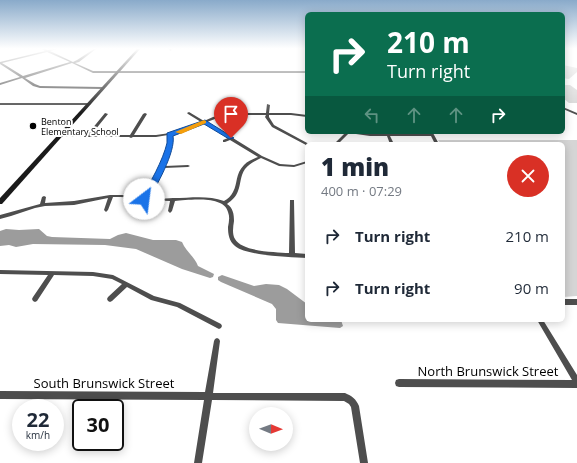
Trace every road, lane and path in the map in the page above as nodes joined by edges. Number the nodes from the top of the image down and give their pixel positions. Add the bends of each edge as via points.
1 (12, 71) edge
2 (47, 71) edge
3 (90, 71) edge
4 (117, 72) junction
5 (305, 72) edge
6 (23, 78) junction
7 (0, 84) edge
8 (103, 88) junction
9 (0, 104) edge
10 (89, 104) junction
11 (268, 105) dead end
12 (565, 109) edge
13 (190, 113) dead end
14 (106, 114) dead end
15 (145, 114) dead end
16 (267, 114) junction
17 (577, 114) edge
18 (305, 116) edge
19 (205, 122) junction
20 (346, 134) edge
21 (357, 134) edge
22 (431, 134) edge
23 (170, 135) junction
24 (388, 135) junction
25 (59, 136) junction
26 (88, 136) junction
27 (131, 136) junction
28 (231, 138) junction
29 (224, 141) dead end
30 (338, 142) edge
31 (391, 142) edge
32 (305, 143) edge
33 (261, 157) junction
34 (305, 163) edge
35 (161, 166) junction
36 (188, 166) dead end
37 (111, 196) junction
38 (44, 197) dead end
39 (144, 199) junction
40 (173, 200) junction
41 (292, 201) dead end
42 (0, 202) edge
43 (225, 203) junction
44 (42, 204) junction
45 (106, 210) dead end
46 (170, 211) dead end
47 (0, 217) edge
48 (292, 254) junction
49 (305, 256) edge
50 (0, 272) edge
51 (52, 274) junction
52 (126, 284) junction
53 (110, 299) dead end
54 (35, 300) dead end
55 (565, 302) edge
56 (577, 302) edge
57 (541, 322) edge
58 (219, 326) dead end
59 (217, 341) dead end
60 (576, 380) edge
61 (399, 383) dead end
62 (0, 395) edge
63 (208, 396) junction
64 (198, 463) edge
65 (364, 463) edge

1 - 6 street
2 - 6 street
3 - 4 street
4 - 5 street
4 - 8 main road
6 - 7 street
6 - 8 street via 34,85 45,87
8 - 10 main road
9 - 10 street
10 - 25 main road
11 - 16 street
12 - 17 street
13 - 19 street
14 - 26 street
15 - 27 street
16 - 18 street
16 - 19 street via 231,114
16 - 32 street via 273,126
19 - 23 street
19 - 28 street
20 - 30 street
21 - 24 street
22 - 24 street
23 - 27 street
23 - 35 street via 170,146
24 - 31 street
25 - 26 street
25 - 42 main road
26 - 27 street
28 - 29 street
28 - 33 street
33 - 34 street via 289,167
33 - 43 street via 243,169 236,195
35 - 36 street
35 - 39 street
37 - 39 street
37 - 44 street via 72,203
37 - 45 street
38 - 44 street
39 - 40 street
40 - 43 street via 215,199
40 - 46 street
41 - 48 street
43 - 48 street via 232,212 230,235 238,246 253,251
44 - 47 street
48 - 49 street
50 - 51 street
51 - 52 street via 113,276
51 - 54 street
52 - 53 street
52 - 58 street via 153,298 178,305
55 - 56 street
57 - 60 street
59 - 63 street
60 - 61 street, North Brunswick Street
62 - 63 street, South Brunswick Street
63 - 64 street
63 - 65 street via 346,397 352,401 357,412

